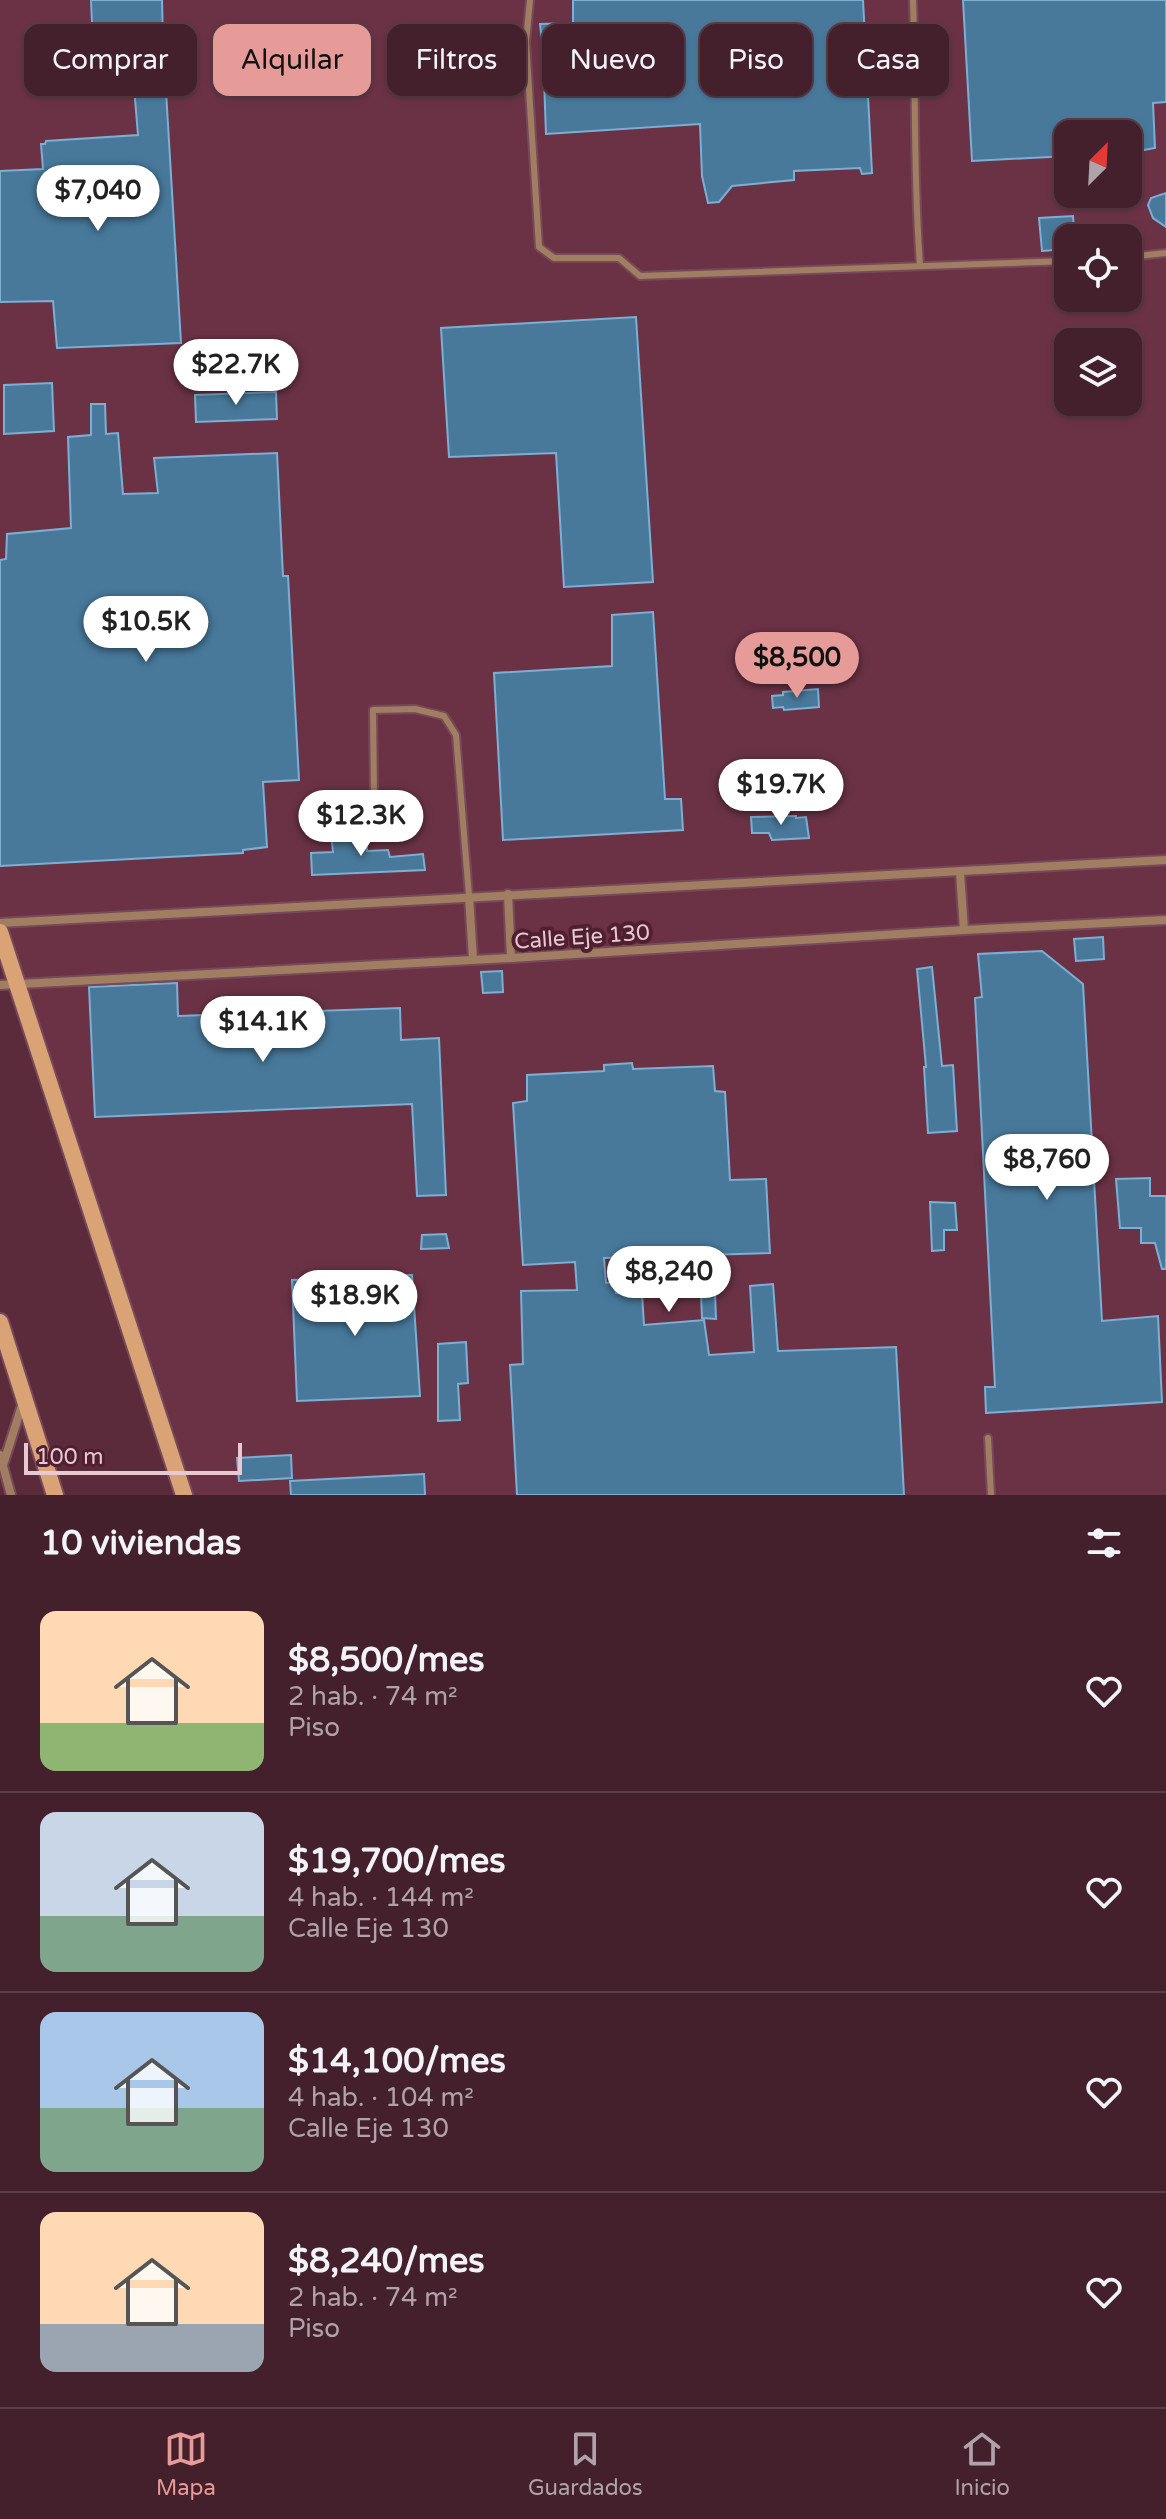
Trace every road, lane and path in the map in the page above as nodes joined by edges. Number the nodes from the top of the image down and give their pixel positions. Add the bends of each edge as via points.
1 (530, 0) edge
2 (913, 0) edge
3 (1166, 253) edge
4 (1142, 256) edge
5 (1054, 262) edge
6 (920, 265) junction
7 (374, 796) dead end
8 (1166, 860) edge
9 (960, 872) junction
10 (508, 894) junction
11 (469, 896) junction
12 (1166, 920) edge
13 (0, 923) edge
14 (964, 930) junction
15 (0, 932) edge
16 (511, 958) junction
17 (473, 959) junction
18 (18, 984) junction
19 (0, 985) edge
20 (0, 1322) edge
21 (24, 1397) junction
22 (988, 1438) dead end
23 (2, 1460) edge
24 (11, 1495) edge
25 (55, 1495) edge
26 (184, 1495) edge
27 (991, 1495) edge

1 - 6 lane via 526,42 539,247 554,258 619,258 640,276
2 - 6 lane
3 - 4 lane
5 - 6 lane
7 - 11 lane via 373,710 415,709 444,716 456,735
8 - 9 street, Calle Eje 130
9 - 10 street, Calle Eje 130
9 - 14 street
10 - 11 street, Calle Eje 130
10 - 16 street
11 - 13 street, Calle Eje 130
11 - 17 street
12 - 14 street, Calle Eje 130
14 - 16 street, Calle Eje 130
15 - 18 street
16 - 17 street, Calle Eje 130
17 - 18 street, Calle Eje 130
18 - 19 street, Calle Eje 130
18 - 26 street
20 - 21 street
21 - 23 street
21 - 25 street
22 - 27 lane
23 - 24 street

